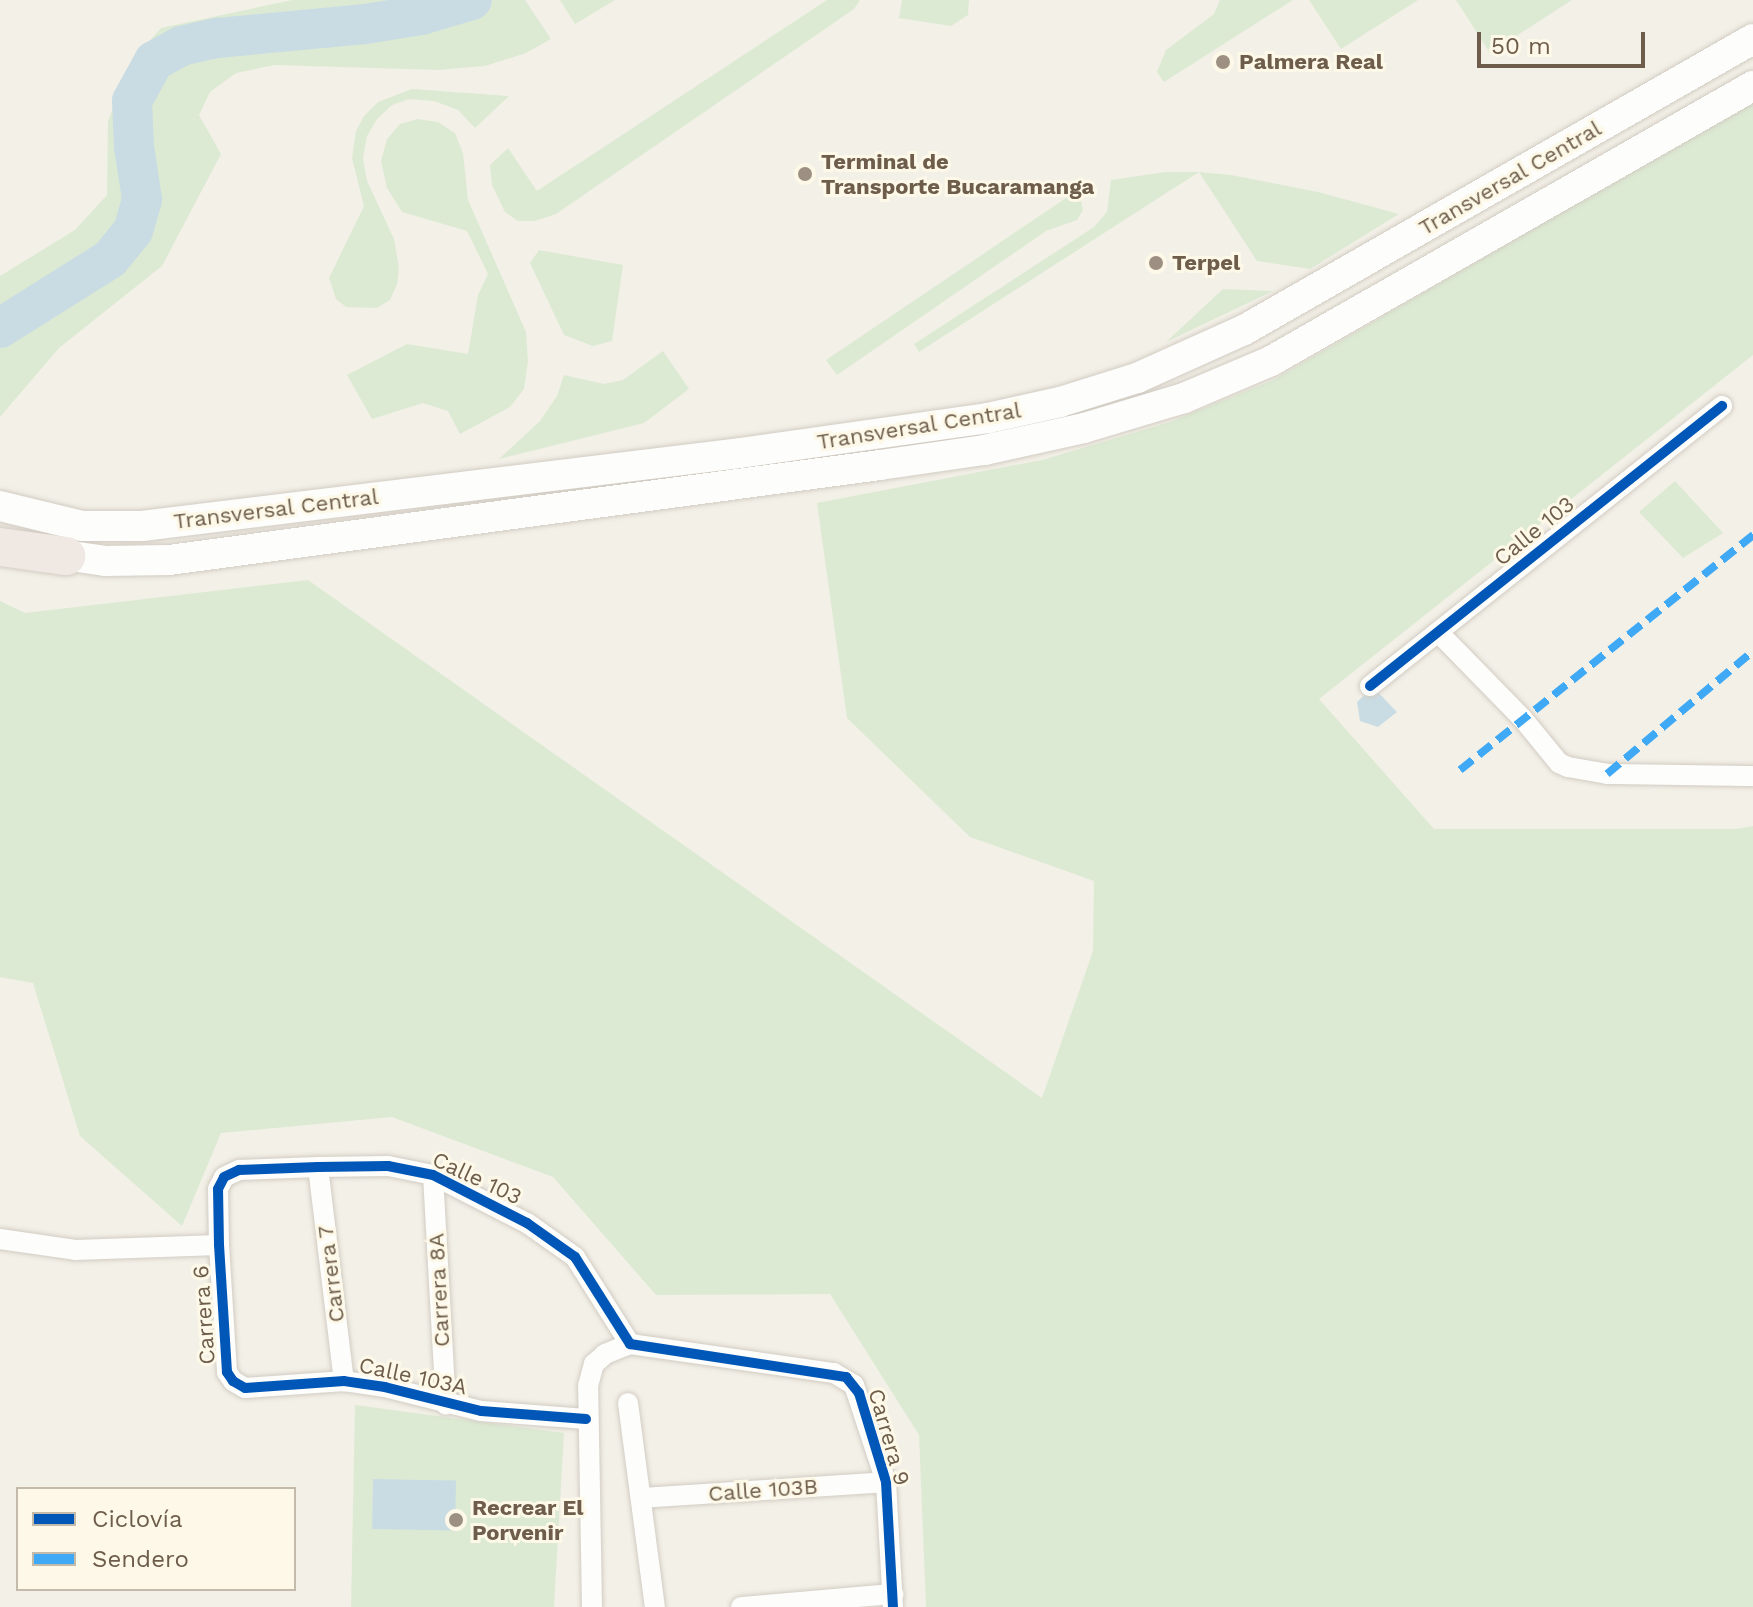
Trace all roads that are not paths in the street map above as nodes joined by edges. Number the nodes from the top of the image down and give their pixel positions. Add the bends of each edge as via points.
1 (1753, 39) edge
2 (1753, 86) edge
3 (1722, 406) dead end
4 (0, 506) edge
5 (0, 539) edge
6 (0, 547) edge
7 (66, 556) junction
8 (1438, 632) junction
9 (1370, 686) dead end
10 (1753, 776) edge
11 (318, 1167) junction
12 (433, 1175) junction
13 (0, 1239) edge
14 (219, 1245) junction
15 (630, 1344) junction
16 (233, 1381) joint
17 (344, 1381) junction
18 (628, 1403) dead end
19 (446, 1405) junction
20 (586, 1419) junction
21 (886, 1482) junction
22 (641, 1498) junction
23 (893, 1601) edge
24 (592, 1607) edge
25 (655, 1607) edge
26 (741, 1607) edge

1 - 4 main road, Transversal Central via 1244,330 1137,378 1060,402 988,418 740,453 142,526 82,526
2 - 7 main road, Transversal Central via 1271,361 1184,398 1084,428 984,450 169,560
3 - 8 street, Calle 103
5 - 7 main road, Transversal Central
6 - 7 highway
8 - 9 street, Calle 103
8 - 10 street via 1559,763 1607,774
11 - 12 street, Calle 103 via 388,1166
11 - 14 street, Calle 103 via 239,1170 224,1177 218,1189
11 - 17 street, Carrera 7
12 - 15 street, Calle 103 via 527,1223 575,1257
12 - 19 street, Carrera 8A
13 - 14 street via 75,1250
14 - 16 street, Carrera 6 via 227,1372
15 - 20 street via 594,1364
15 - 21 street, Carrera 9 via 846,1377 859,1393
16 - 17 street, Calle 103A via 245,1388
17 - 19 street, Calle 103A
18 - 22 street
19 - 20 street, Calle 103A
20 - 24 street
21 - 22 street, Calle 103B
21 - 23 street, Carrera 9
22 - 25 street
23 - 26 street

